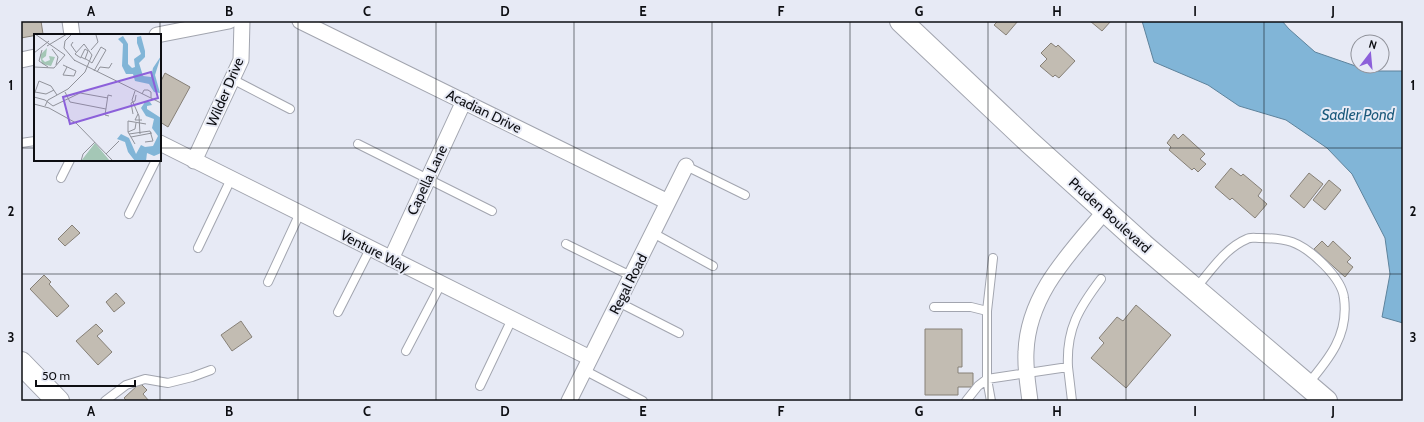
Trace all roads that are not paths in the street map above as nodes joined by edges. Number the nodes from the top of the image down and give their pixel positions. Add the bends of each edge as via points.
1 (70, 21) edge
2 (229, 21) edge
3 (242, 21) edge
4 (300, 21) edge
5 (901, 21) edge
6 (171, 26) edge
7 (72, 34) edge
8 (158, 34) edge
9 (34, 57) edge
10 (21, 60) edge
11 (232, 79) junction
12 (464, 101) junction
13 (290, 109) dead end
14 (34, 141) edge
15 (21, 143) edge
16 (358, 144) dead end
17 (161, 147) edge
18 (70, 161) edge
19 (156, 161) edge
20 (194, 161) junction
21 (686, 166) joint
22 (61, 178) dead end
23 (231, 179) junction
24 (428, 179) junction
25 (744, 196) dead end
26 (668, 202) junction
27 (492, 211) dead end
28 (1106, 211) junction
29 (129, 214) dead end
30 (300, 214) junction
31 (653, 233) junction
32 (566, 244) dead end
33 (198, 248) dead end
34 (370, 249) junction
35 (993, 258) dead end
36 (390, 259) junction
37 (713, 266) dead end
38 (631, 276) junction
39 (1101, 279) dead end
40 (268, 282) dead end
41 (440, 284) junction
42 (1194, 289) junction
43 (618, 302) junction
44 (934, 307) dead end
45 (987, 311) junction
46 (338, 312) dead end
47 (512, 319) junction
48 (678, 333) dead end
49 (406, 351) dead end
50 (21, 363) edge
51 (587, 364) junction
52 (1068, 367) junction
53 (211, 370) dead end
54 (1026, 373) junction
55 (987, 379) junction
56 (1307, 385) junction
57 (480, 386) dead end
58 (58, 401) edge
59 (104, 401) edge
60 (569, 401) edge
61 (643, 401) edge
62 (966, 401) edge
63 (991, 401) edge
64 (1030, 401) edge
65 (1072, 401) edge
66 (1326, 401) edge

1 - 7 street
2 - 6 street
3 - 11 street, Wilder Drive via 241,60
4 - 12 street, Acadian Drive
5 - 28 main road, Pruden Boulevard
6 - 8 street
9 - 10 street
11 - 13 lane
11 - 20 street, Wilder Drive
12 - 24 street, Capella Lane
12 - 26 street, Acadian Drive
14 - 15 lane
16 - 24 lane
17 - 20 street, Venture Way
18 - 22 lane
19 - 29 lane
20 - 23 street, Venture Way
21 - 25 lane
21 - 26 street, Regal Road
23 - 30 street, Venture Way
23 - 33 lane
24 - 27 lane
24 - 36 street, Capella Lane
26 - 31 street, Regal Road
28 - 42 main road, Pruden Boulevard
28 - 54 street via 1050,278 1040,297 1028,335
30 - 34 street, Venture Way
30 - 40 lane
31 - 37 lane
31 - 38 street, Regal Road
32 - 38 lane
34 - 36 street, Venture Way
34 - 46 lane
35 - 45 lane
36 - 41 street, Venture Way
38 - 43 street, Regal Road
39 - 52 lane via 1084,302 1072,325 1067,352
41 - 47 street, Venture Way
41 - 49 lane
42 - 56 main road, Pruden Boulevard
42 - 56 lane via 1229,250 1248,238 1292,242 1309,252 1329,270 1340,286 1344,298 1339,341
43 - 48 lane
43 - 51 street, Regal Road
44 - 45 lane via 971,307
45 - 55 lane
47 - 51 street, Venture Way
47 - 57 lane
50 - 58 main road
51 - 60 street, Regal Road
51 - 61 lane
52 - 54 lane
52 - 65 lane
53 - 59 lane via 168,382 145,379 126,385
54 - 55 lane
54 - 64 street
55 - 62 lane
55 - 63 lane
56 - 66 main road, Pruden Boulevard

